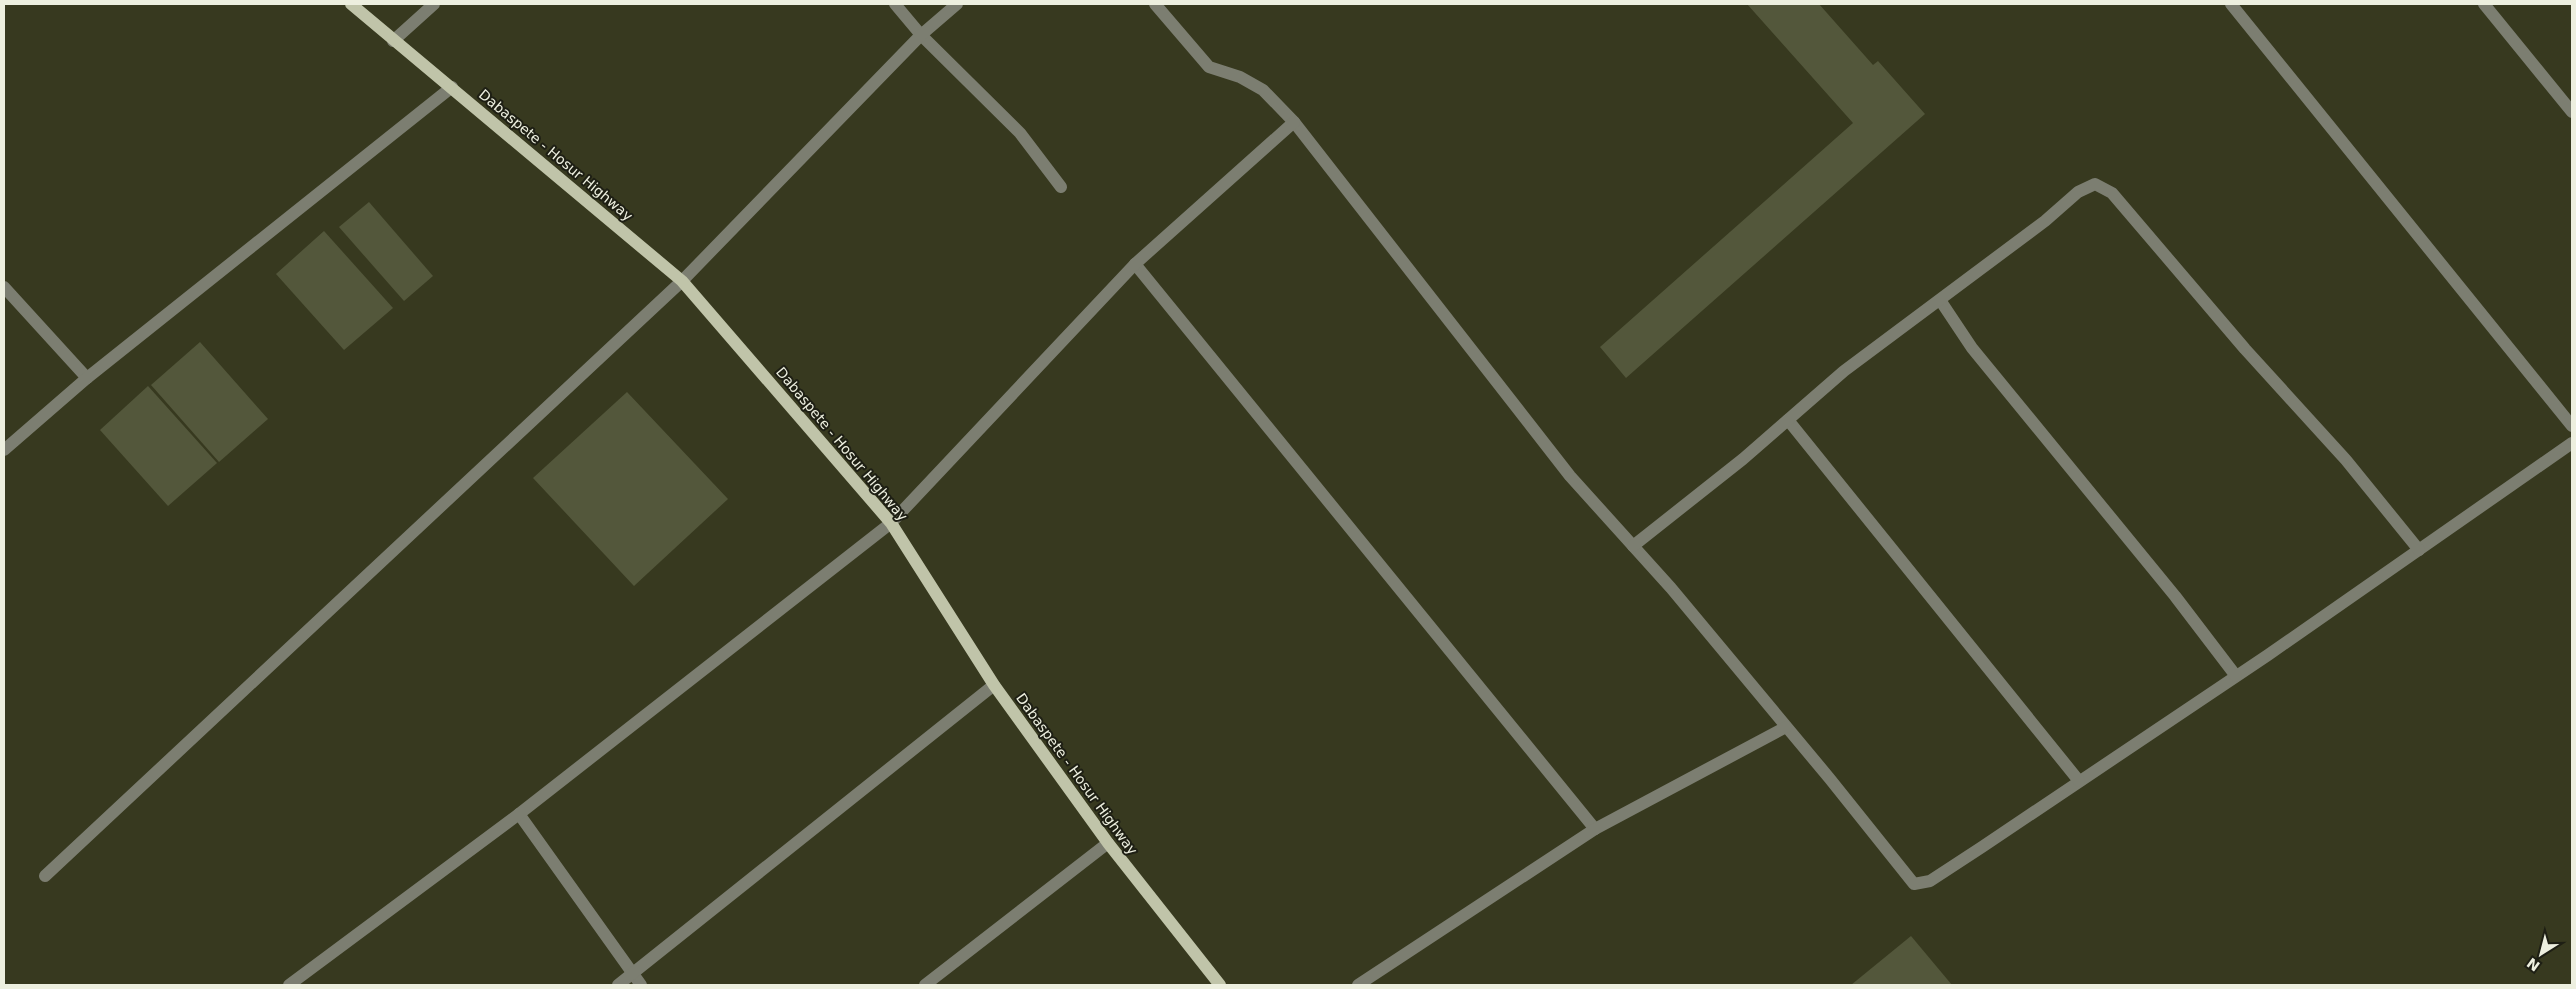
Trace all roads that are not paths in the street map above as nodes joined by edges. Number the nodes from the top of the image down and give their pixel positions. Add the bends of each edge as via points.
1 (351, 4) edge
2 (434, 4) edge
3 (895, 4) edge
4 (957, 4) edge
5 (1155, 4) edge
6 (2231, 4) edge
7 (2484, 4) edge
8 (921, 35) junction
9 (393, 41) junction
10 (452, 87) junction
11 (2572, 112) edge
12 (1294, 122) junction
13 (1061, 188) dead end
14 (1135, 264) junction
15 (682, 281) junction
16 (4, 287) edge
17 (1940, 300) junction
18 (87, 378) junction
19 (1788, 420) junction
20 (2572, 426) edge
21 (2572, 443) edge
22 (4, 450) edge
23 (891, 523) junction
24 (1634, 546) junction
25 (2419, 550) junction
26 (2236, 676) junction
27 (994, 685) junction
28 (1786, 727) junction
29 (2079, 781) junction
30 (519, 814) junction
31 (1595, 829) junction
32 (1108, 843) junction
33 (45, 876) dead end
34 (633, 974) junction
35 (289, 985) edge
36 (618, 985) edge
37 (641, 985) edge
38 (925, 985) edge
39 (1220, 985) edge
40 (1358, 985) edge

1 - 9 main road, Dabaspete - Hosur Highway
2 - 9 street
3 - 8 street
4 - 8 street
5 - 12 street via 1209,68 1240,77 1263,90
6 - 20 street
7 - 11 street
8 - 13 street via 1020,133
8 - 15 street
9 - 10 main road, Dabaspete - Hosur Highway
10 - 15 main road, Dabaspete - Hosur Highway
10 - 18 street
12 - 14 street
12 - 24 street via 1552,453
14 - 23 street
14 - 31 street
15 - 23 main road, Dabaspete - Hosur Highway
15 - 33 street
16 - 18 street
17 - 19 street via 1844,371
17 - 25 street via 2078,192 2095,184 2112,193 2245,349 2346,460
17 - 26 street via 1972,348 2169,588
18 - 22 street
19 - 24 street
19 - 29 street
21 - 25 street
23 - 27 main road, Dabaspete - Hosur Highway
23 - 30 street
24 - 28 street
25 - 26 street
26 - 29 street
27 - 32 main road, Dabaspete - Hosur Highway
27 - 34 street
28 - 29 street via 1914,884 1930,881
28 - 31 street
30 - 34 street
30 - 35 street
31 - 40 street
32 - 38 street
32 - 39 main road, Dabaspete - Hosur Highway
34 - 36 street
34 - 37 street

